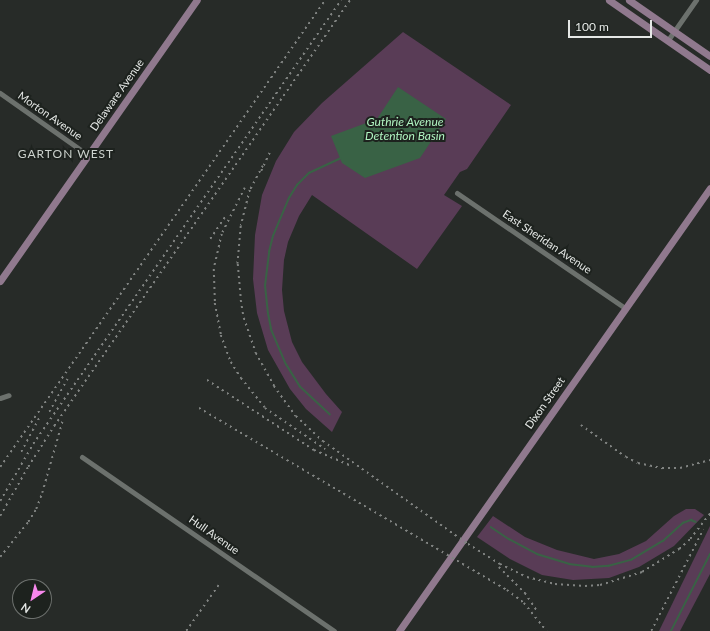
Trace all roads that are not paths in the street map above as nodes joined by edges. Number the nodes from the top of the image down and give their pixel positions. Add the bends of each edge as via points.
1 (197, 0) edge
2 (609, 0) edge
3 (629, 0) edge
4 (696, 0) edge
5 (675, 31) junction
6 (668, 40) junction
7 (710, 56) edge
8 (710, 70) edge
9 (0, 93) edge
10 (88, 155) junction
11 (710, 188) edge
12 (457, 193) dead end
13 (0, 281) edge
14 (625, 308) junction
15 (9, 395) dead end
16 (0, 398) edge
17 (82, 457) dead end
18 (334, 631) edge
19 (399, 631) edge

1 - 10 main road, Delaware Avenue
2 - 6 main road
3 - 5 main road
4 - 5 street
5 - 6 street
5 - 7 main road
6 - 8 main road
9 - 10 street, Morton Avenue
10 - 13 main road, Delaware Avenue
11 - 14 main road, Dixon Street
12 - 14 street, East Sheridan Avenue
14 - 19 main road, Dixon Street
15 - 16 street
17 - 18 street, Hull Avenue

